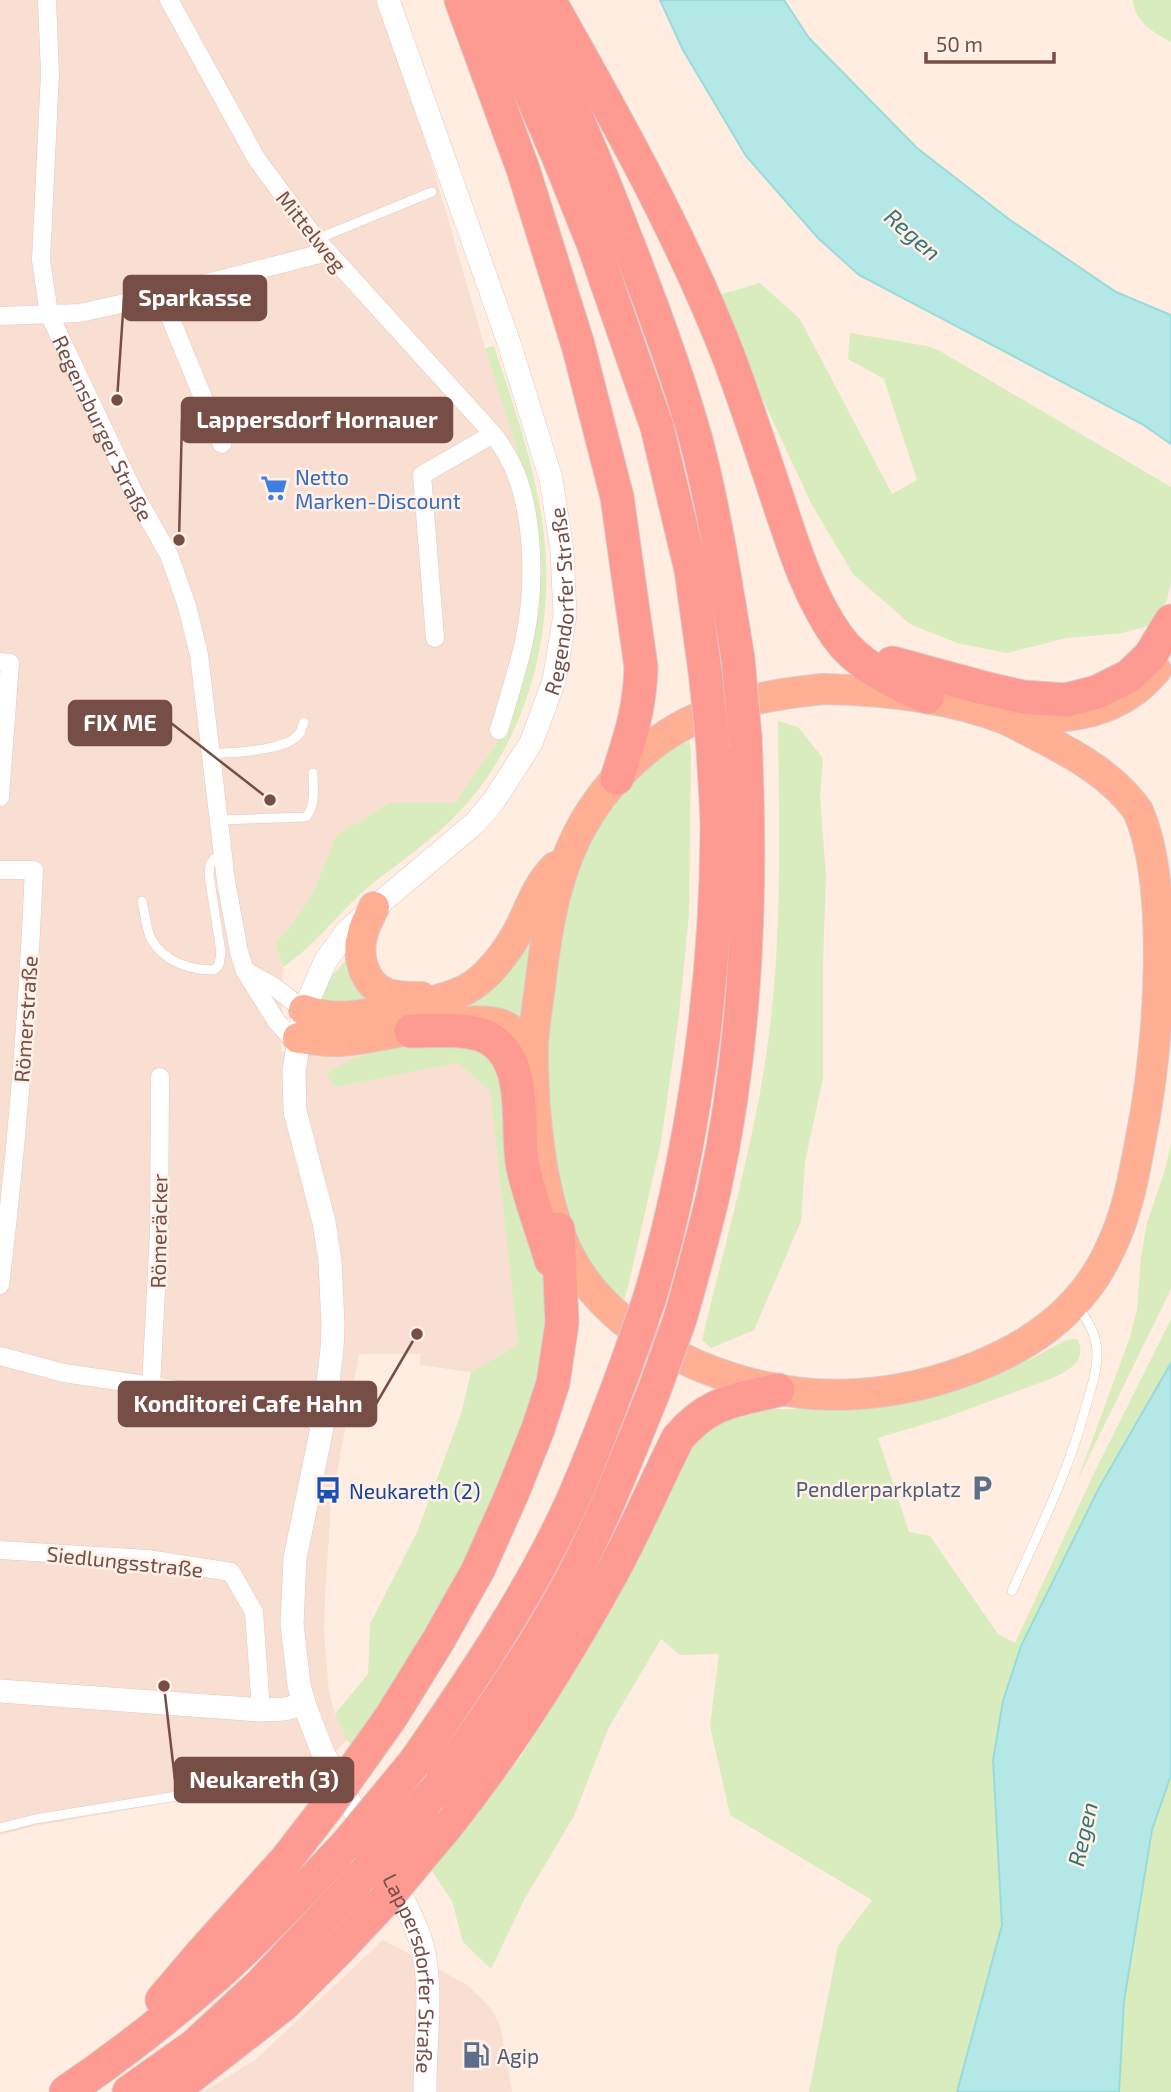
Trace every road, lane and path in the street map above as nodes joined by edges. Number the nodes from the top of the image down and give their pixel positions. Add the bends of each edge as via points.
1 (47, 0) edge
2 (169, 0) edge
3 (388, 0) edge
4 (461, 0) edge
5 (489, 0) edge
6 (524, 0) edge
7 (549, 0) edge
8 (432, 192) dead end
9 (321, 246) junction
10 (160, 295) junction
11 (49, 314) junction
12 (0, 316) edge
13 (493, 434) junction
14 (222, 444) dead end
15 (822, 614) junction
16 (1171, 621) edge
17 (435, 638) dead end
18 (1171, 650) edge
19 (0, 662) edge
20 (927, 697) junction
21 (1006, 719) junction
22 (304, 722) dead end
23 (499, 730) dead end
24 (212, 754) junction
25 (313, 773) dead end
26 (617, 778) junction
27 (0, 797) edge
28 (219, 820) junction
29 (224, 858) junction
30 (566, 858) junction
31 (0, 870) edge
32 (142, 901) dead end
33 (374, 907) junction
34 (245, 971) junction
35 (449, 995) junction
36 (301, 1024) junction
37 (411, 1031) junction
38 (533, 1049) junction
39 (1171, 1070) edge
40 (160, 1077) dead end
41 (1133, 1179) junction
42 (558, 1229) junction
43 (0, 1285) edge
44 (559, 1288) junction
45 (1074, 1303) junction
46 (0, 1356) edge
47 (151, 1386) junction
48 (778, 1390) junction
49 (323, 1423) junction
50 (0, 1550) edge
51 (1012, 1591) dead end
52 (0, 1691) edge
53 (304, 1704) junction
54 (261, 1710) junction
55 (333, 1769) junction
56 (215, 1789) dead end
57 (183, 1795) dead end
58 (0, 1828) edge
59 (94, 2073) junction
60 (66, 2092) edge
61 (129, 2092) edge
62 (171, 2092) edge
63 (425, 2092) edge

1 - 11 street, Regensburger Straße via 50,73 41,260
2 - 9 street, Mittelweg via 256,158
3 - 33 street, Regendorfer Straße via 509,342 551,479 562,550 565,615 550,693 531,743 501,790 476,822
4 - 26 highway via 540,219 617,497 641,667 636,719
5 - 59 highway, bridge via 593,243 657,427 691,570 713,747 717,844 705,1023 678,1186 649,1300 569,1507 528,1586 468,1684 414,1763 347,1844 218,1973
6 - 61 highway, bridge via 601,174 670,357 716,529 738,659 749,817 748,916 734,1074 714,1189 680,1319 600,1521 561,1599 475,1737 364,1874 261,1984 194,2046
7 - 15 highway via 697,282 728,355 802,573
8 - 9 lane
9 - 10 street
9 - 13 street, Mittelweg
10 - 11 street via 80,313
10 - 14 street
11 - 12 street
11 - 24 street, Regensburger Straße via 134,494 169,555 200,655
13 - 17 street via 422,475
13 - 23 street, Mittelweg via 518,477 530,549 531,592 519,665
15 - 16 highway via 865,648 896,665 1023,697 1066,700 1097,692 1129,676 1150,656
15 - 20 highway via 858,660
18 - 21 highway via 1127,696 1098,710 1077,716
19 - 27 street via 10,663
20 - 21 highway
20 - 26 highway via 823,689 735,703 667,735
21 - 41 highway via 1069,751 1114,784 1137,810 1154,842 1163,876 1167,924 1165,979 1158,1047
22 - 24 lane via 290,741 277,746
24 - 28 street, Regensburger Straße
25 - 28 lane via 312,811 306,817
26 - 30 highway via 600,797
28 - 29 street, Regensburger Straße
29 - 32 lane via 214,859 209,875 221,953 214,970 181,966 160,951 150,938
29 - 34 street, Regensburger Straße
30 - 35 highway via 541,885 519,930 487,973
30 - 38 highway via 549,922
31 - 43 street, Römerstraße via 34,870 28,998
33 - 35 highway via 360,950 373,983 386,993 403,996
33 - 36 street, Regendorfer Straße via 347,931 325,962
34 - 36 street via 274,986
34 - 36 street, Regensburger Straße via 287,1033
35 - 36 highway via 355,1017
36 - 37 highway via 343,1041
36 - 49 street via 294,1071 295,1111 324,1222 332,1289 332,1349
37 - 38 highway via 486,1021 503,1025
37 - 44 highway via 488,1037 510,1059 517,1081 523,1167
38 - 42 highway via 539,1150
39 - 41 highway
40 - 47 street, Römeräcker via 159,1232
41 - 45 highway via 1114,1242 1100,1270
42 - 44 highway
42 - 48 highway via 594,1292 621,1319 688,1361
44 - 59 highway, bridge via 562,1323 553,1383 521,1473 478,1570 438,1642 391,1717 286,1860
45 - 48 highway via 1026,1341 956,1375 862,1394
45 - 51 lane via 1095,1336 1092,1386 1061,1481
46 - 47 street via 64,1373
47 - 49 street via 260,1402
48 - 62 highway, bridge via 711,1408 678,1438 613,1571 549,1681 446,1828 383,1902 283,2005
49 - 53 street, Lappersdorfer Straße via 295,1558 292,1624
50 - 54 street, Siedlungsstraße via 147,1559 231,1572 254,1612
52 - 54 street
53 - 54 street
53 - 55 street, Lappersdorfer Straße
55 - 56 lane
55 - 63 street, Lappersdorfer Straße via 421,1943 427,1993
57 - 58 lane
59 - 60 highway

